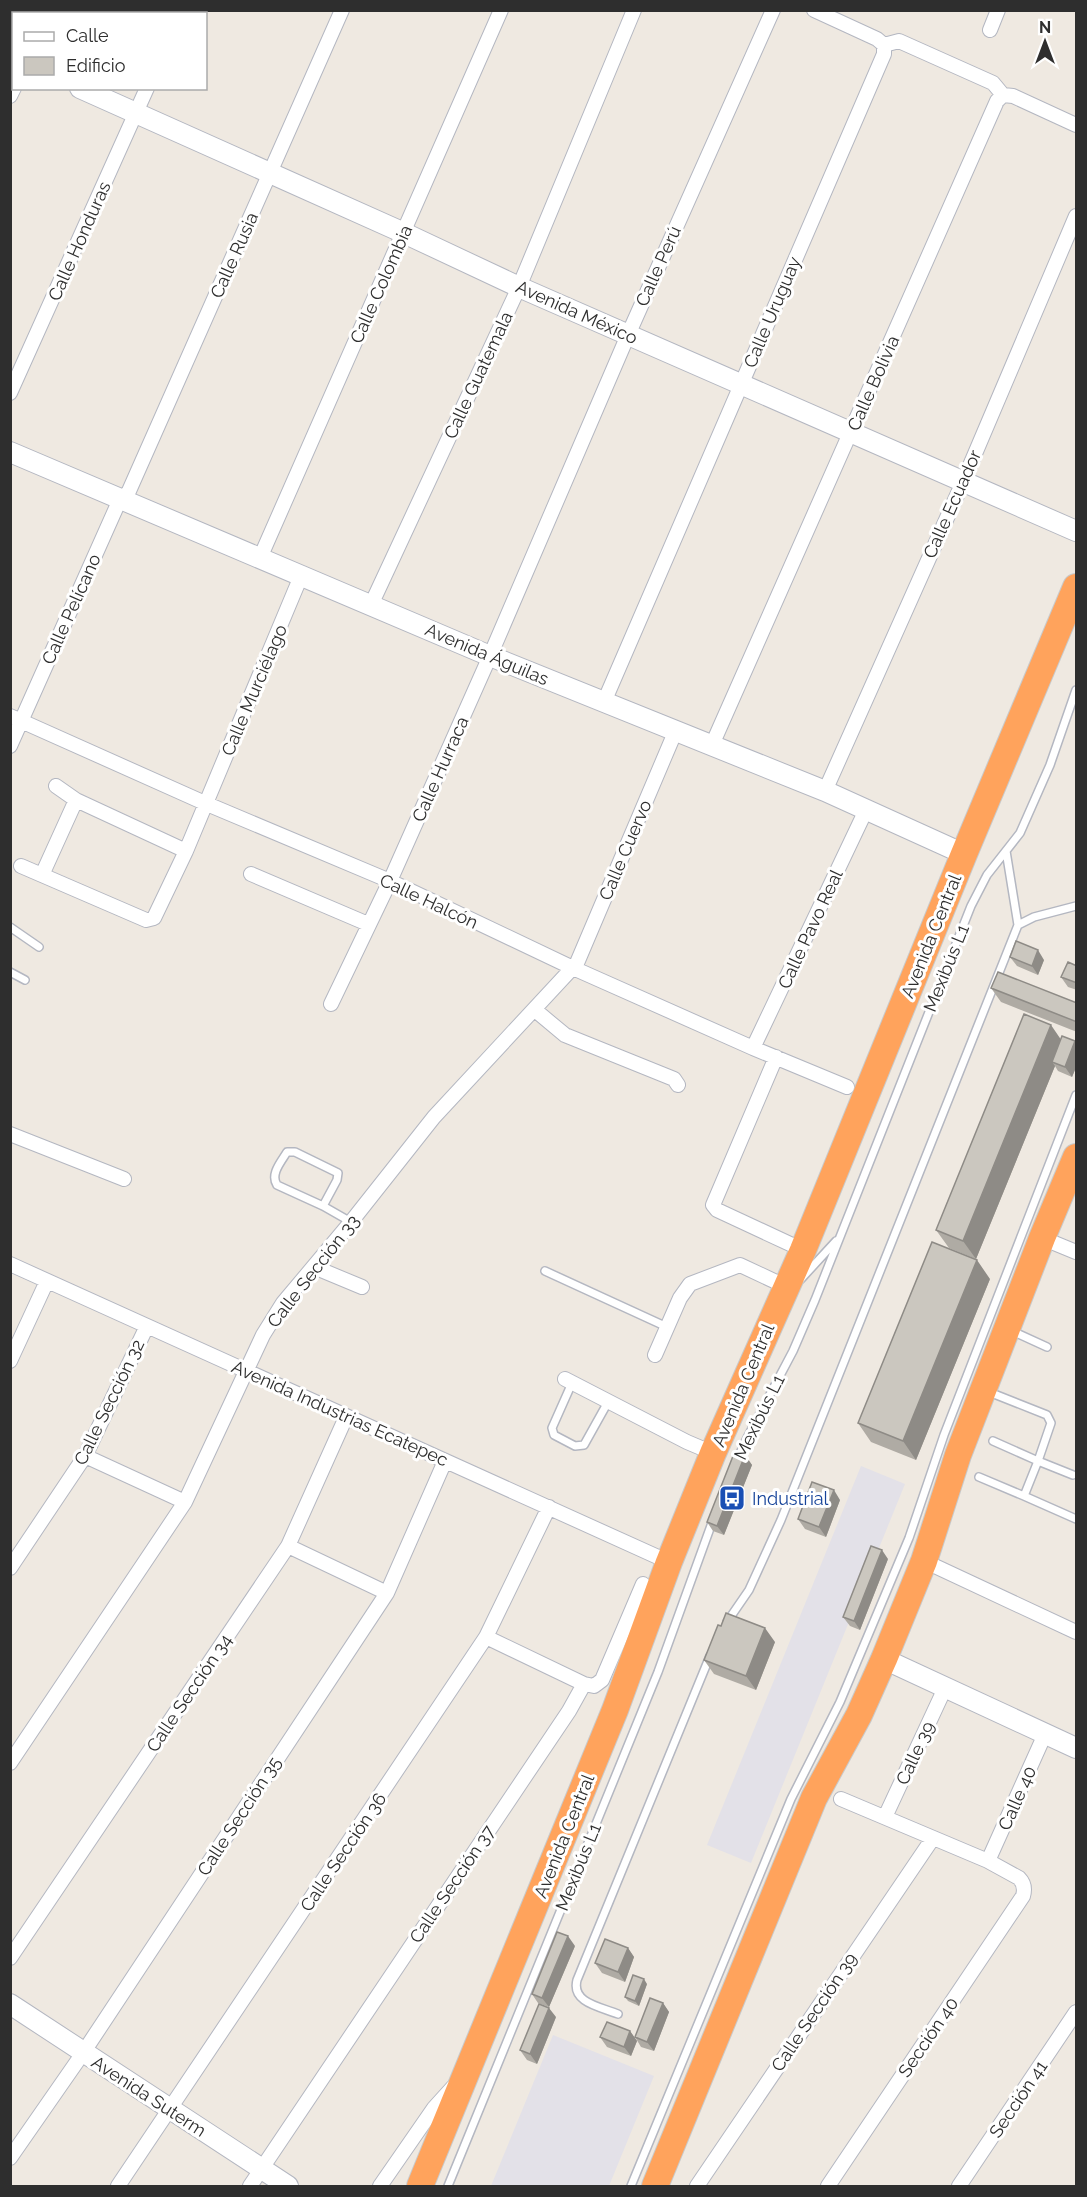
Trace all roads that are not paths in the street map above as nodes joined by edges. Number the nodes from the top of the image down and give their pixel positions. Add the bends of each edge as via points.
1 (342, 10) edge
2 (501, 10) edge
3 (634, 10) edge
4 (773, 10) edge
5 (814, 10) edge
6 (998, 10) edge
7 (990, 30) dead end
8 (884, 45) junction
9 (84, 90) edge
10 (146, 90) edge
11 (1003, 95) junction
12 (136, 114) junction
13 (1077, 125) edge
14 (272, 173) junction
15 (1077, 216) edge
16 (404, 232) junction
17 (519, 287) junction
18 (628, 335) junction
19 (740, 384) junction
20 (10, 393) edge
21 (852, 432) junction
22 (10, 452) edge
23 (963, 482) junction
24 (123, 498) junction
25 (1077, 531) edge
26 (260, 558) junction
27 (301, 576) junction
28 (1075, 592) edge
29 (371, 604) junction
30 (490, 656) junction
31 (1077, 690) edge
32 (604, 702) junction
33 (16, 719) edge
34 (676, 730) junction
35 (712, 745) junction
36 (10, 746) edge
37 (56, 786) dead end
38 (825, 791) junction
39 (76, 800) junction
40 (207, 804) junction
41 (866, 810) junction
42 (186, 851) junction
43 (1005, 851) junction
44 (964, 854) junction
45 (21, 866) dead end
46 (250, 874) dead end
47 (42, 875) junction
48 (390, 881) junction
49 (1077, 906) edge
50 (368, 924) junction
51 (1018, 925) junction
52 (10, 927) edge
53 (39, 947) dead end
54 (573, 969) junction
55 (10, 972) edge
56 (25, 980) dead end
57 (331, 1004) dead end
58 (535, 1010) junction
59 (753, 1048) junction
60 (777, 1057) junction
61 (678, 1084) dead end
62 (847, 1087) dead end
63 (1077, 1095) edge
64 (10, 1134) edge
65 (1077, 1157) edge
66 (124, 1179) dead end
67 (322, 1206) junction
68 (351, 1222) junction
69 (840, 1237) junction
70 (1042, 1238) junction
71 (802, 1250) junction
72 (1077, 1252) edge
73 (10, 1264) edge
74 (314, 1267) junction
75 (545, 1271) dead end
76 (47, 1281) junction
77 (362, 1287) dead end
78 (784, 1293) junction
79 (147, 1326) junction
80 (667, 1327) junction
81 (1007, 1329) junction
82 (1047, 1347) dead end
83 (655, 1355) dead end
84 (10, 1361) edge
85 (247, 1371) junction
86 (569, 1381) joint
87 (984, 1390) junction
88 (608, 1402) junction
89 (346, 1417) junction
90 (993, 1441) dead end
91 (713, 1453) junction
92 (85, 1456) junction
93 (445, 1461) junction
94 (1038, 1461) junction
95 (734, 1468) edge
96 (1073, 1475) dead end
97 (979, 1478) dead end
98 (1024, 1496) junction
99 (185, 1502) junction
100 (549, 1507) junction
101 (717, 1509) edge
102 (1077, 1519) edge
103 (288, 1546) junction
104 (924, 1561) junction
105 (669, 1562) junction
106 (10, 1568) edge
107 (643, 1584) dead end
108 (387, 1593) junction
109 (720, 1632) edge
110 (1077, 1632) edge
111 (486, 1637) junction
112 (715, 1643) edge
113 (884, 1659) junction
114 (584, 1684) junction
115 (945, 1688) junction
116 (1046, 1734) junction
117 (1077, 1748) edge
118 (10, 1763) edge
119 (841, 1799) dead end
120 (885, 1817) junction
121 (933, 1838) junction
122 (988, 1861) junction
123 (10, 1958) edge
124 (10, 2004) edge
125 (1077, 2012) edge
126 (618, 2014) dead end
127 (83, 2053) junction
128 (467, 2072) junction
129 (170, 2110) junction
130 (10, 2158) edge
131 (262, 2169) junction
132 (118, 2187) edge
133 (250, 2187) edge
134 (288, 2187) edge
135 (380, 2187) edge
136 (420, 2187) edge
137 (448, 2187) edge
138 (631, 2187) edge
139 (655, 2187) edge
140 (697, 2187) edge
141 (828, 2187) edge
142 (959, 2187) edge

1 - 14 street, Calle Rusia
2 - 16 street, Calle Colombia
3 - 17 street, Calle Guatemala
4 - 18 street, Calle Perú
5 - 8 street
6 - 7 street
8 - 11 street via 899,40 993,83
8 - 19 street, Calle Uruguay via 884,54
9 - 12 street, Avenida México
10 - 12 street, Calle Honduras
11 - 13 street
11 - 21 street, Calle Bolivia via 997,101
12 - 14 street, Avenida México
12 - 20 street, Calle Honduras
14 - 16 street, Avenida México
14 - 24 street, Calle Rusia
15 - 23 street, Calle Ecuador
16 - 17 street, Avenida México
16 - 26 street, Calle Colombia
17 - 18 street, Avenida México
17 - 29 street, Calle Guatemala
18 - 19 street, Avenida México
18 - 30 street, Calle Perú
19 - 21 street, Avenida México
19 - 32 street, Calle Uruguay
21 - 23 street, Avenida México
21 - 35 street, Calle Bolivia
22 - 24 street, Avenida Águilas
23 - 25 street, Avenida México
23 - 38 street, Calle Ecuador
24 - 26 street, Avenida Águilas
24 - 33 street, Calle Pelícano
26 - 27 street, Avenida Águilas
27 - 29 street, Avenida Águilas
27 - 40 street, Calle Murciélago
28 - 44 highway, Avenida Central
29 - 30 street, Avenida Águilas
30 - 32 street, Avenida Águilas
30 - 48 street, Calle Hurraca
31 - 43 lane, Mexibús L1 via 1033,804 1020,833
32 - 34 street, Avenida Águilas
33 - 36 street, Calle Pelícano
33 - 40 street, Calle Halcón
34 - 35 street, Avenida Águilas
34 - 54 street, Calle Cuervo
35 - 38 street, Avenida Águilas
37 - 39 street
38 - 41 street, Avenida Águilas
39 - 42 street
39 - 47 street
40 - 42 street, Calle Murciélago
40 - 48 street, Calle Halcón
41 - 44 street, Avenida Águilas
41 - 59 street, Calle Pavo Real
42 - 47 street, Calle Murciélago via 156,916 150,921
43 - 51 lane
43 - 69 lane, Mexibús L1 via 971,906
44 - 71 highway, Avenida Central
45 - 47 street
46 - 50 street
48 - 50 street, Calle Hurraca
48 - 54 street, Calle Halcón
49 - 51 lane
50 - 57 street, Calle Hurraca
51 - 109 lane via 781,1520 749,1590
52 - 53 lane
54 - 58 street, Calle Sección 33
54 - 59 street, Calle Halcón
55 - 56 lane
58 - 61 street via 565,1035
58 - 68 street, Calle Sección 33 via 434,1117
59 - 60 street, Calle Halcón
60 - 62 street, Calle Halcón
60 - 71 street via 713,1205
63 - 138 lane via 944,1435 909,1538 840,1702 791,1799
64 - 66 street
65 - 70 highway
67 - 67 lane via 275,1183 275,1173 288,1152 338,1173 338,1180
67 - 68 lane
68 - 74 street, Calle Sección 33
69 - 78 lane
69 - 95 lane, Mexibús L1 via 793,1351
70 - 72 street
70 - 81 highway
71 - 78 highway, Avenida Central
73 - 76 street, Avenida Industrias Ecatepec
74 - 77 street
74 - 85 street, Calle Sección 33 via 274,1315
75 - 80 lane
76 - 79 street, Avenida Industrias Ecatepec
76 - 84 street
78 - 80 street via 740,1265 690,1284
78 - 91 highway, Avenida Central
79 - 85 street, Avenida Industrias Ecatepec
79 - 92 street, Calle Sección 32
80 - 83 street
81 - 82 lane
81 - 87 highway
85 - 89 street, Avenida Industrias Ecatepec
85 - 99 street, Calle Sección 33
86 - 88 street
86 - 88 lane via 552,1428 554,1435 575,1446 584,1445
87 - 94 lane via 1049,1417 1050,1426
87 - 104 highway via 958,1455
88 - 91 street
89 - 93 street, Avenida Industrias Ecatepec
89 - 103 street, Calle Sección 34
90 - 94 lane
91 - 105 highway, Avenida Central
92 - 99 street
92 - 106 street, Calle Sección 32
93 - 100 street, Avenida Industrias Ecatepec
93 - 108 street, Calle Sección 35
94 - 96 lane
94 - 98 lane
97 - 98 lane
98 - 102 lane
99 - 118 street, Calle Sección 33
100 - 105 street, Avenida Industrias Ecatepec
100 - 111 street, Calle Sección 36
101 - 137 lane, Mexibús L1 via 658,1672
103 - 108 street
103 - 123 street, Calle Sección 34
104 - 110 street
104 - 113 highway
105 - 128 highway, Avenida Central via 615,1710
107 - 114 street via 602,1680 594,1686
108 - 127 street, Calle Sección 35
111 - 114 street
111 - 129 street, Calle Sección 36
112 - 126 lane via 577,1980 581,1999
113 - 115 street
113 - 139 highway via 810,1808
114 - 131 street, Calle Sección 37
115 - 116 street
115 - 120 street, Calle 39
116 - 117 street
116 - 122 street, Calle 40
119 - 120 street
120 - 121 street
121 - 122 street
121 - 140 street, Calle Sección 39
122 - 141 street, Sección 40 via 1018,1878 1024,1886 1023,1896
124 - 127 street, Avenida Suterm
125 - 142 street, Sección 41
127 - 129 street, Avenida Suterm
127 - 130 street, Calle Sección 35
128 - 135 street via 434,2109
128 - 136 highway, Avenida Central
129 - 131 street, Avenida Suterm
129 - 132 street, Calle Sección 36
131 - 133 street, Calle Sección 37
131 - 134 street, Avenida Suterm

